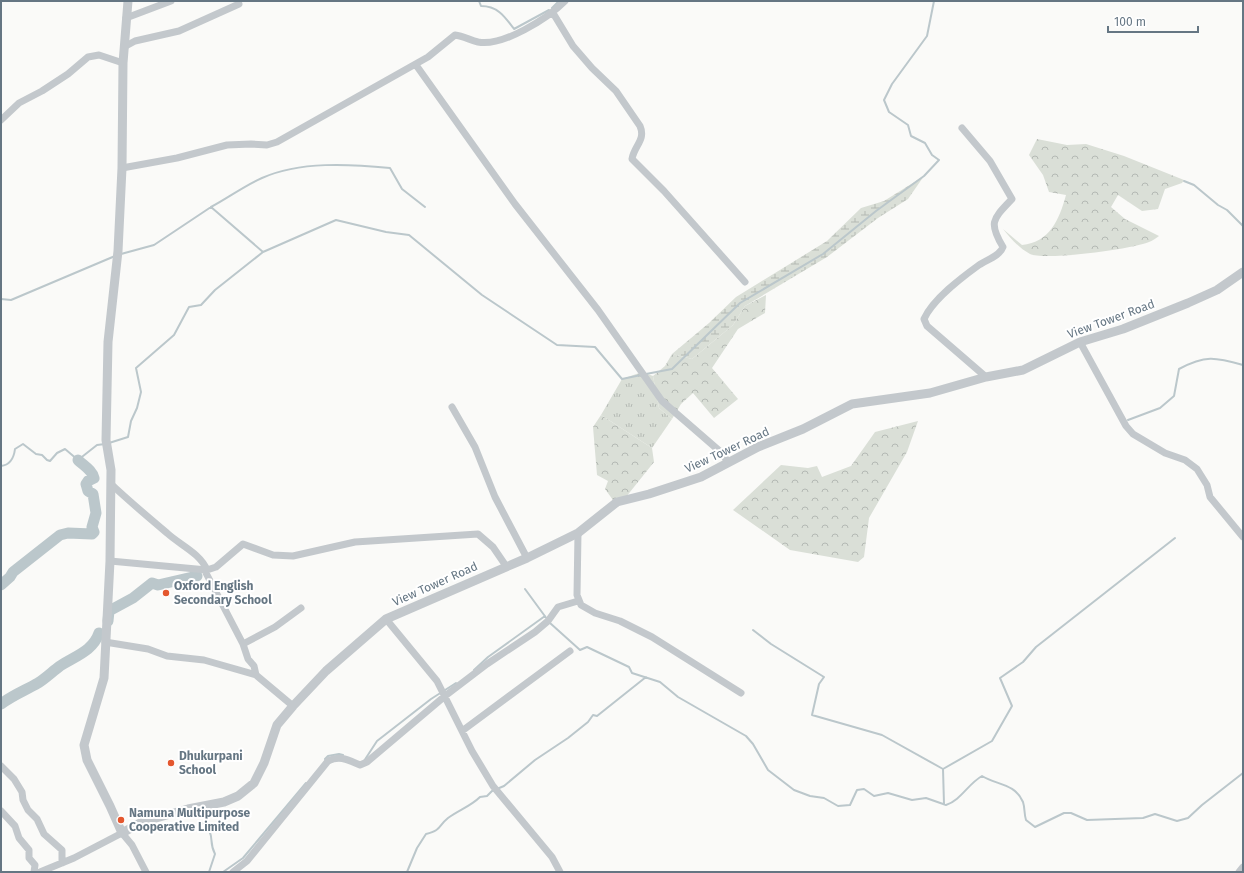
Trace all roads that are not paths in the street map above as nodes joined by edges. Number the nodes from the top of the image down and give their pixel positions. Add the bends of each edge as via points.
1 (128, 1) edge
2 (172, 1) edge
3 (238, 1) edge
4 (565, 1) edge
5 (553, 13) junction
6 (126, 18) junction
7 (124, 47) junction
8 (123, 63) junction
9 (416, 65) junction
10 (1, 120) edge
11 (962, 128) dead end
12 (122, 168) junction
13 (1243, 272) edge
14 (745, 282) dead end
15 (1080, 342) junction
16 (986, 377) junction
17 (452, 407) dead end
18 (728, 463) junction
19 (111, 484) junction
20 (578, 533) junction
21 (1243, 537) edge
22 (527, 558) junction
23 (110, 561) junction
24 (506, 566) junction
25 (207, 570) junction
26 (578, 601) junction
27 (302, 608) dead end
28 (386, 619) junction
29 (105, 642) junction
30 (243, 644) junction
31 (570, 651) dead end
32 (256, 675) junction
33 (741, 693) dead end
34 (445, 696) junction
35 (293, 706) junction
36 (462, 731) junction
37 (1, 766) edge
38 (1, 811) edge
39 (122, 833) junction
40 (62, 863) junction
41 (1243, 867) edge
42 (34, 872) edge
43 (40, 872) edge
44 (146, 872) edge
45 (233, 872) edge
46 (560, 872) edge
47 (1239, 872) edge

1 - 6 street
2 - 6 street
3 - 7 street via 240,4 179,31 135,41
4 - 5 street
5 - 9 street via 515,34 495,41 479,42 455,35
5 - 14 street via 573,46 616,91 640,126 642,138 632,154 632,159
6 - 7 street
7 - 8 street
8 - 10 street via 99,55 88,57 68,74 19,103
8 - 12 street
9 - 12 street via 277,142 267,145 227,145 177,158
9 - 18 street via 651,387 662,401 723,454
11 - 16 street via 990,161 1012,199 999,212 993,223 993,230 1003,247 998,255 978,266 939,299 924,319 927,326
12 - 19 street via 118,251 108,342 107,443
13 - 15 street, View Tower Road via 1217,290 1188,303 1123,329
15 - 16 street, View Tower Road via 1023,370
15 - 21 street via 1126,426 1133,434 1165,453 1185,460 1197,468 1207,485 1210,497
16 - 18 street, View Tower Road via 930,394 852,404
17 - 22 street via 475,446 495,497
18 - 20 street, View Tower Road via 701,477 617,502
19 - 23 street
19 - 25 street via 168,535 204,562
20 - 22 street, View Tower Road
20 - 26 street
22 - 24 street, View Tower Road
23 - 25 street
23 - 29 street
24 - 25 street via 493,547 478,534 355,542 293,556 273,555 244,544
24 - 28 street, View Tower Road
25 - 30 street via 206,573
26 - 33 street via 595,613 620,621 652,637
26 - 34 street via 558,607 548,622
27 - 30 street via 275,627
28 - 34 street via 437,681
28 - 35 street, View Tower Road via 326,671
29 - 32 street via 148,649 167,656 204,660
29 - 39 street via 104,678 84,745 87,760
30 - 32 street
31 - 36 street
32 - 35 street
34 - 36 street
34 - 45 street via 367,762 360,765 341,757 328,761 247,860
35 - 39 street, View Tower Road via 277,725 254,783 238,796 224,802 142,822
36 - 46 street via 493,786 552,857
37 - 40 street via 14,779 28,810 37,819 44,834 62,850
38 - 42 street via 15,826 19,838 29,850 29,858 35,865
39 - 40 street
39 - 44 street via 132,845
40 - 43 street
41 - 47 street

